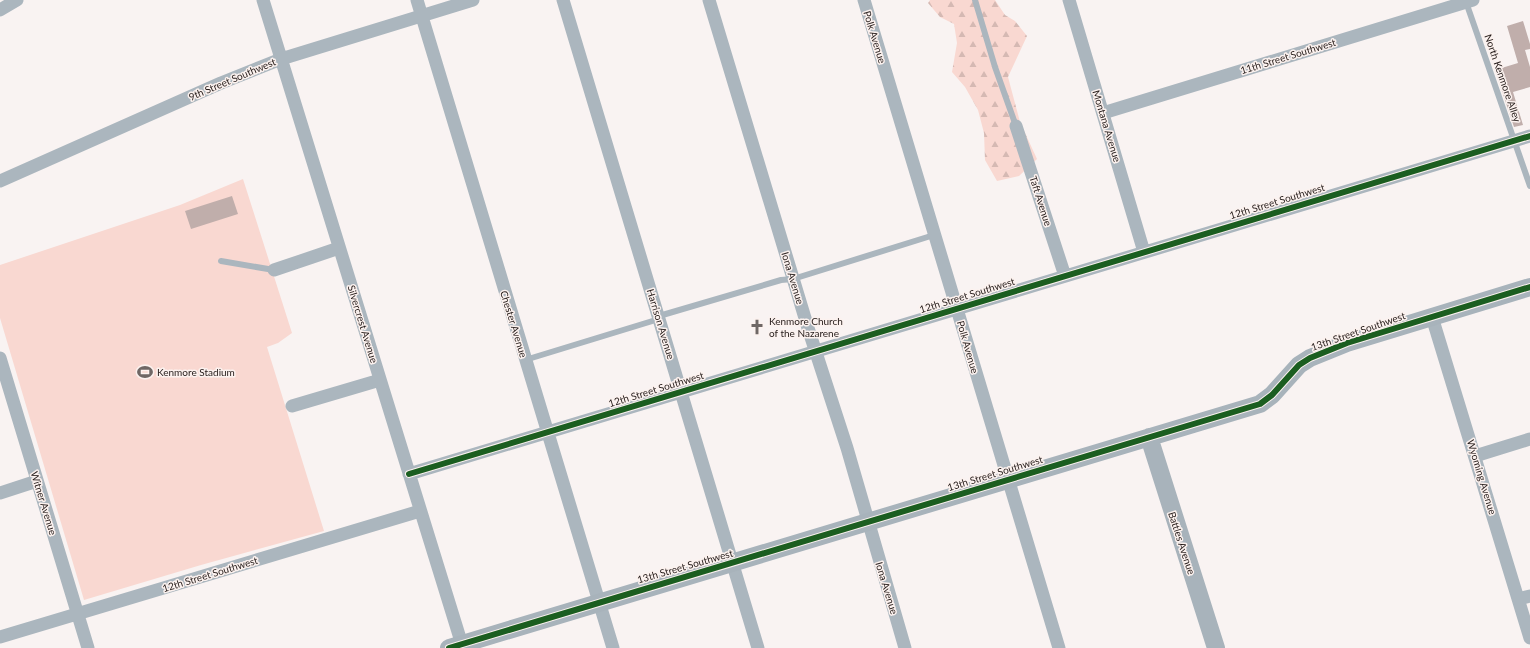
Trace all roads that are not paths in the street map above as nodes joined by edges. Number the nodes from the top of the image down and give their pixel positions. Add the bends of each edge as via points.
1 (17, 0) edge
2 (263, 0) edge
3 (417, 0) edge
4 (473, 0) edge
5 (563, 0) edge
6 (709, 0) edge
7 (864, 0) edge
8 (976, 0) edge
9 (1069, 0) edge
10 (1468, 1) edge
11 (0, 10) edge
12 (422, 16) junction
13 (281, 59) junction
14 (1103, 113) junction
15 (1016, 126) joint
16 (1530, 136) edge
17 (1514, 140) junction
18 (0, 180) edge
19 (1530, 186) edge
20 (934, 235) junction
21 (340, 248) junction
22 (1144, 252) junction
23 (221, 261) dead end
24 (274, 270) joint
25 (1065, 276) junction
26 (793, 279) junction
27 (1530, 287) edge
28 (957, 309) junction
29 (1432, 317) junction
30 (659, 318) junction
31 (816, 352) junction
32 (0, 358) edge
33 (525, 360) junction
34 (380, 380) junction
35 (681, 392) junction
36 (292, 406) dead end
37 (547, 432) junction
38 (1149, 437) junction
39 (1530, 439) edge
40 (1475, 456) junction
41 (409, 474) junction
42 (1008, 480) junction
43 (37, 482) junction
44 (0, 493) edge
45 (420, 511) junction
46 (867, 522) junction
47 (732, 562) junction
48 (1524, 598) edge
49 (599, 602) junction
50 (78, 615) junction
51 (0, 637) edge
52 (1530, 638) edge
53 (458, 647) edge
54 (88, 648) edge
55 (612, 648) edge
56 (758, 648) edge
57 (905, 648) edge
58 (1059, 648) edge
59 (1216, 648) edge

1 - 11 street
2 - 13 street, Silvercrest Avenue
3 - 12 street, Chester Avenue
4 - 12 street, 9th Street Southwest
5 - 30 street, Harrison Avenue
6 - 26 street, Iona Avenue
7 - 20 street, Polk Avenue
8 - 15 lane via 995,67
9 - 14 street, Montana Avenue
10 - 14 street, 11th Street Southwest
10 - 17 lane, North Kenmore Alley
12 - 13 street, 9th Street Southwest
12 - 33 street, Chester Avenue
13 - 18 street, 9th Street Southwest
13 - 21 street, Silvercrest Avenue
14 - 22 street, Montana Avenue
15 - 25 street, Taft Avenue
16 - 17 street, 12th Street Southwest
17 - 19 lane, North Kenmore Alley
17 - 22 street, 12th Street Southwest
20 - 26 lane
20 - 28 street, Polk Avenue
21 - 24 street
21 - 34 street, Silvercrest Avenue
22 - 25 street, 12th Street Southwest
23 - 24 lane
25 - 28 street, 12th Street Southwest
26 - 30 lane via 781,280
26 - 31 street, Iona Avenue
27 - 29 street, 13th Street Southwest
28 - 31 street, 12th Street Southwest
28 - 42 street, Polk Avenue
29 - 38 street, 13th Street Southwest via 1347,343 1310,358 1299,365 1272,396 1260,404
29 - 40 street, Wyoming Avenue
30 - 33 lane
30 - 35 street, Harrison Avenue
31 - 35 street, 12th Street Southwest
31 - 46 street, Iona Avenue via 847,448
32 - 43 street, Witner Avenue
33 - 37 street, Chester Avenue
34 - 36 street
34 - 41 street, Silvercrest Avenue
35 - 37 street, 12th Street Southwest
35 - 47 street, Harrison Avenue
37 - 41 street, 12th Street Southwest
37 - 49 street, Chester Avenue
38 - 42 street, 13th Street Southwest
38 - 59 street, Battles Avenue
39 - 40 street
40 - 48 street, Wyoming Avenue
41 - 45 street, Silvercrest Avenue
42 - 46 street, 13th Street Southwest
42 - 58 street, Polk Avenue
43 - 44 street
43 - 50 street, Witner Avenue
45 - 50 street, 12th Street Southwest
45 - 53 street, Silvercrest Avenue
46 - 47 street, 13th Street Southwest
46 - 57 street, Iona Avenue
47 - 49 street, 13th Street Southwest
47 - 56 street, Harrison Avenue
48 - 52 street, Wyoming Avenue
49 - 53 street, 13th Street Southwest
49 - 55 street, Chester Avenue
50 - 51 street, 12th Street Southwest
50 - 54 street, Witner Avenue

